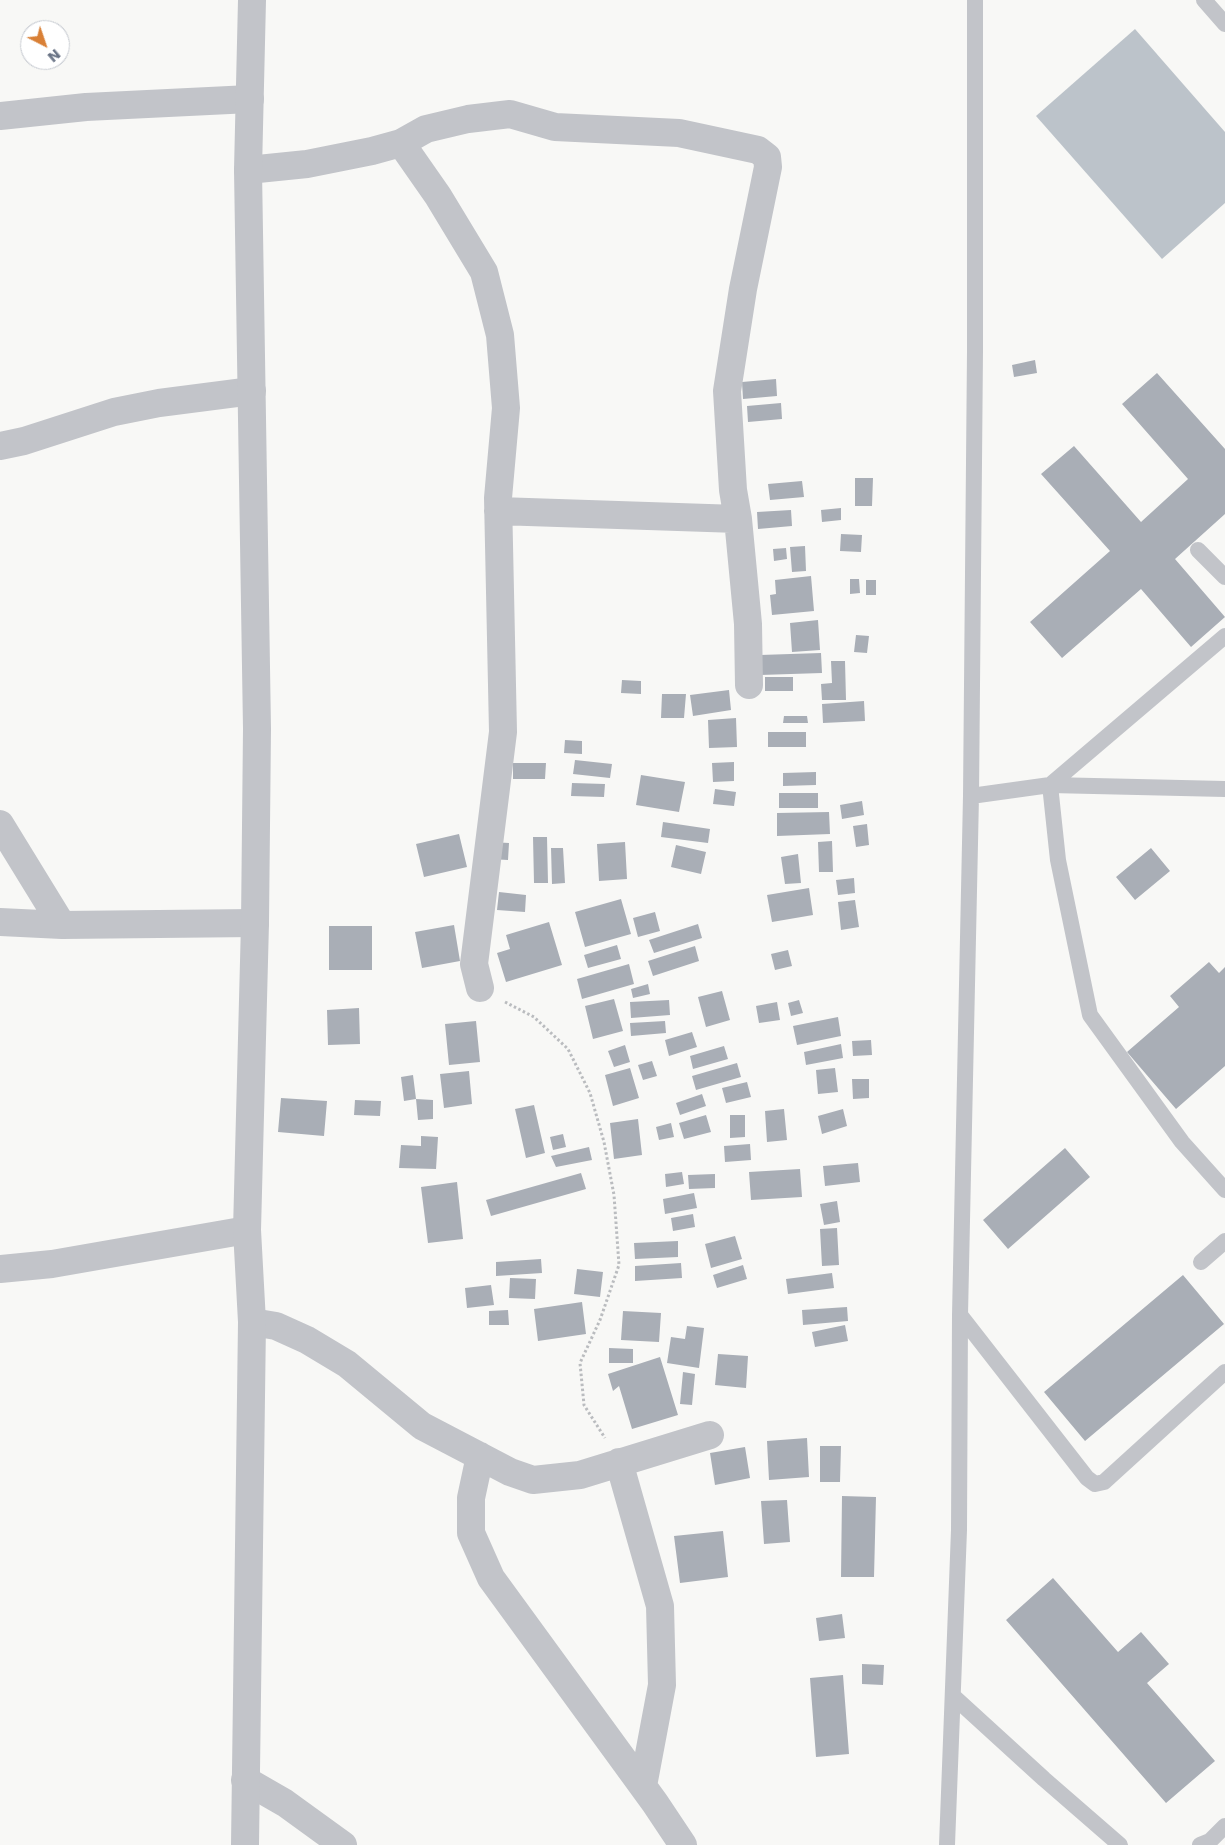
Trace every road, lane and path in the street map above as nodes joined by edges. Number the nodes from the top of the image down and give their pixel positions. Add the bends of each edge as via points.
1 (252, 0) edge
2 (975, 0) edge
3 (1204, 0) edge
4 (1225, 24) edge
5 (250, 99) junction
6 (0, 116) edge
7 (401, 143) junction
8 (248, 170) junction
9 (252, 391) junction
10 (0, 446) edge
11 (498, 511) junction
12 (738, 519) junction
13 (1198, 550) dead end
14 (1225, 577) edge
15 (1225, 636) edge
16 (749, 685) dead end
17 (1050, 785) junction
18 (1225, 789) edge
19 (972, 796) junction
20 (0, 824) edge
21 (0, 922) edge
22 (255, 923) junction
23 (62, 925) junction
24 (480, 988) joint
25 (1225, 1190) edge
26 (247, 1230) junction
27 (1225, 1241) edge
28 (1201, 1262) dead end
29 (0, 1269) edge
30 (960, 1314) junction
31 (252, 1322) junction
32 (1225, 1372) edge
33 (710, 1435) dead end
34 (480, 1456) junction
35 (619, 1462) junction
36 (953, 1696) junction
37 (245, 1780) junction
38 (643, 1786) junction
39 (1225, 1826) edge
40 (245, 1845) edge
41 (344, 1845) edge
42 (683, 1845) edge
43 (947, 1845) edge
44 (1120, 1845) edge
45 (1200, 1845) edge

1 - 5 street
2 - 19 lane
3 - 4 lane
5 - 6 street via 86,107
5 - 8 street
7 - 8 street via 307,164
7 - 11 street via 484,272 500,335 506,408
7 - 12 street via 426,129 510,114 555,127 679,133 758,150 767,157 768,167 743,289 727,391
8 - 9 street
9 - 10 street via 114,412
9 - 22 street via 257,729
11 - 12 street
11 - 24 street via 503,732 474,964
12 - 16 street via 748,624
13 - 14 lane
15 - 17 lane
17 - 18 lane
17 - 19 lane
17 - 25 lane via 1058,860 1090,1015 1182,1142
19 - 30 lane
20 - 23 street
21 - 23 street
22 - 23 street
22 - 26 street
24 - 35 path via 534,1017 568,1049 590,1093 614,1195 619,1265 600,1320 580,1363 584,1405
26 - 29 street via 52,1264
26 - 31 street
27 - 28 lane
30 - 32 lane via 1087,1478 1095,1484 1104,1482
30 - 36 lane via 959,1530
31 - 34 street via 276,1326 307,1340 347,1364 422,1426
31 - 37 street
33 - 35 street
34 - 35 street via 533,1480 580,1475
34 - 38 street via 470,1498 471,1533 491,1578
35 - 38 street via 660,1606 662,1685
36 - 43 lane
36 - 44 lane
37 - 40 street
37 - 41 street
38 - 42 street
39 - 45 lane via 1210,1841

